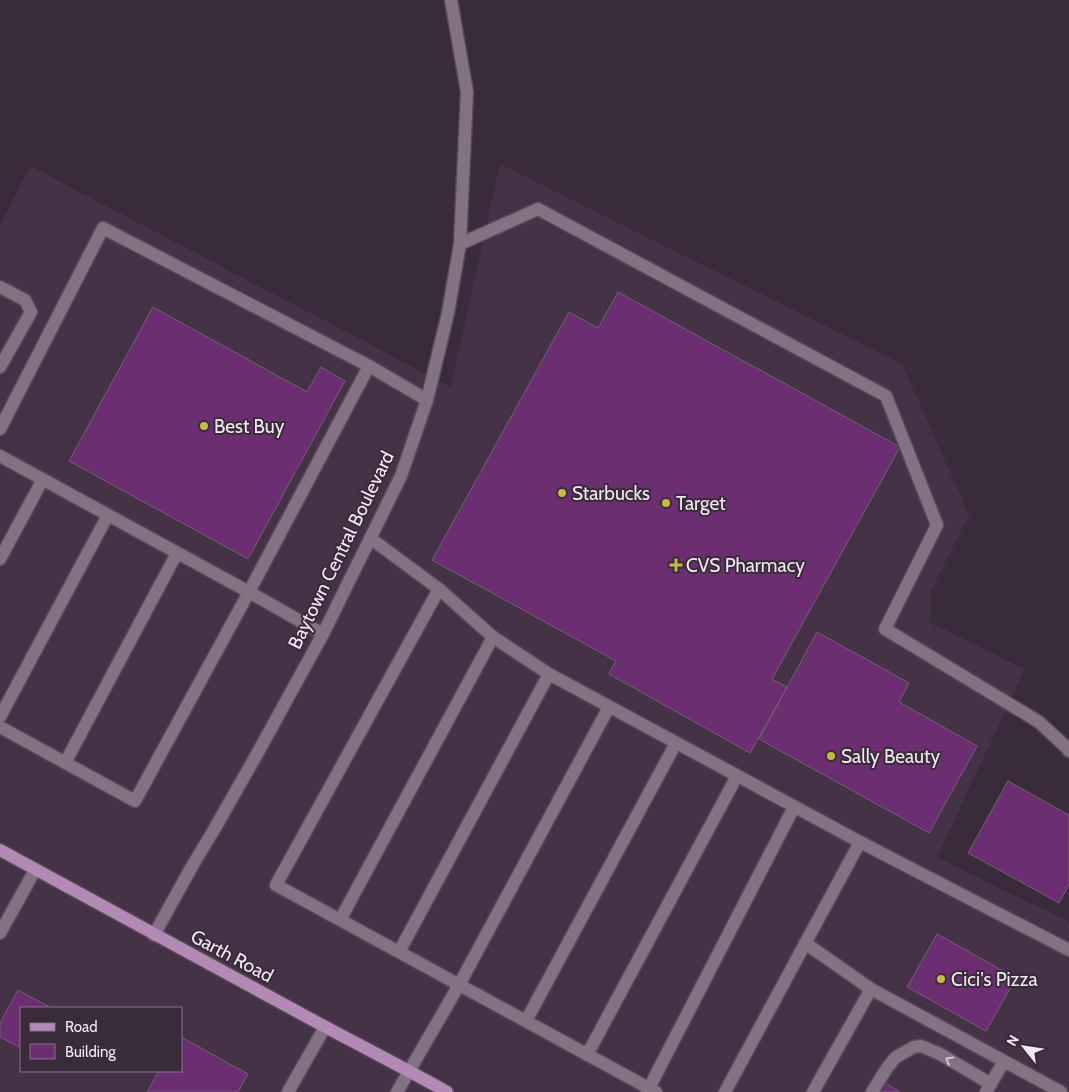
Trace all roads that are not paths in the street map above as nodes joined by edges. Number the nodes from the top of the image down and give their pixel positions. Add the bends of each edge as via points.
1 (451, 0) edge
2 (460, 244) junction
3 (0, 287) edge
4 (368, 366) junction
5 (0, 367) edge
6 (427, 400) junction
7 (0, 429) edge
8 (0, 456) edge
9 (42, 479) junction
10 (108, 516) junction
11 (370, 538) junction
12 (178, 553) junction
13 (0, 559) edge
14 (439, 589) junction
15 (249, 592) junction
16 (323, 634) junction
17 (493, 638) junction
18 (549, 674) junction
19 (609, 707) junction
20 (0, 716) edge
21 (0, 727) edge
22 (676, 743) junction
23 (1069, 751) edge
24 (65, 763) junction
25 (738, 776) junction
26 (794, 807) junction
27 (860, 842) junction
28 (0, 850) edge
29 (35, 870) junction
30 (340, 920) junction
31 (0, 933) edge
32 (154, 935) junction
33 (805, 943) junction
34 (1069, 950) edge
35 (399, 952) junction
36 (459, 985) junction
37 (871, 989) junction
38 (526, 1022) junction
39 (325, 1027) junction
40 (587, 1055) junction
41 (1004, 1061) junction
42 (410, 1071) junction
43 (988, 1088) edge
44 (651, 1091) edge
45 (288, 1092) edge
46 (398, 1092) edge
47 (447, 1092) edge
48 (725, 1092) edge
49 (813, 1092) edge
50 (872, 1092) edge
51 (1061, 1092) edge

1 - 2 street, Baytown Central Boulevard via 467,92
2 - 6 street, Baytown Central Boulevard via 448,313
2 - 23 street via 538,209 886,396 937,525 885,629 1039,722
3 - 5 street via 25,300 31,312
4 - 6 street
4 - 7 street via 103,228
4 - 15 street
6 - 11 street, Baytown Central Boulevard via 401,476
8 - 9 street
9 - 10 street
9 - 13 street
10 - 12 street
10 - 20 street
11 - 14 street
11 - 16 street, Baytown Central Boulevard
12 - 15 street
12 - 24 street
14 - 17 street
14 - 30 street via 276,884
15 - 16 street
15 - 24 street via 134,801
16 - 32 street, Baytown Central Boulevard
17 - 18 street
17 - 30 street
18 - 19 street
18 - 35 street
19 - 22 street
19 - 36 street
21 - 24 street
22 - 25 street
22 - 38 street
25 - 26 street
25 - 40 street
26 - 27 street
26 - 44 street
27 - 33 street
27 - 34 street
28 - 29 main road, Garth Road
29 - 31 street
29 - 32 main road, Garth Road
30 - 35 street
32 - 39 main road, Garth Road
33 - 37 street
33 - 48 street
35 - 36 street
36 - 38 street
36 - 42 street
37 - 41 street
37 - 49 street
38 - 40 street
39 - 42 main road, Garth Road
39 - 45 street
40 - 44 street
41 - 43 street
41 - 51 street
42 - 46 street
42 - 47 main road, Garth Road
43 -> 50 street via 940,1054 921,1046 896,1057

